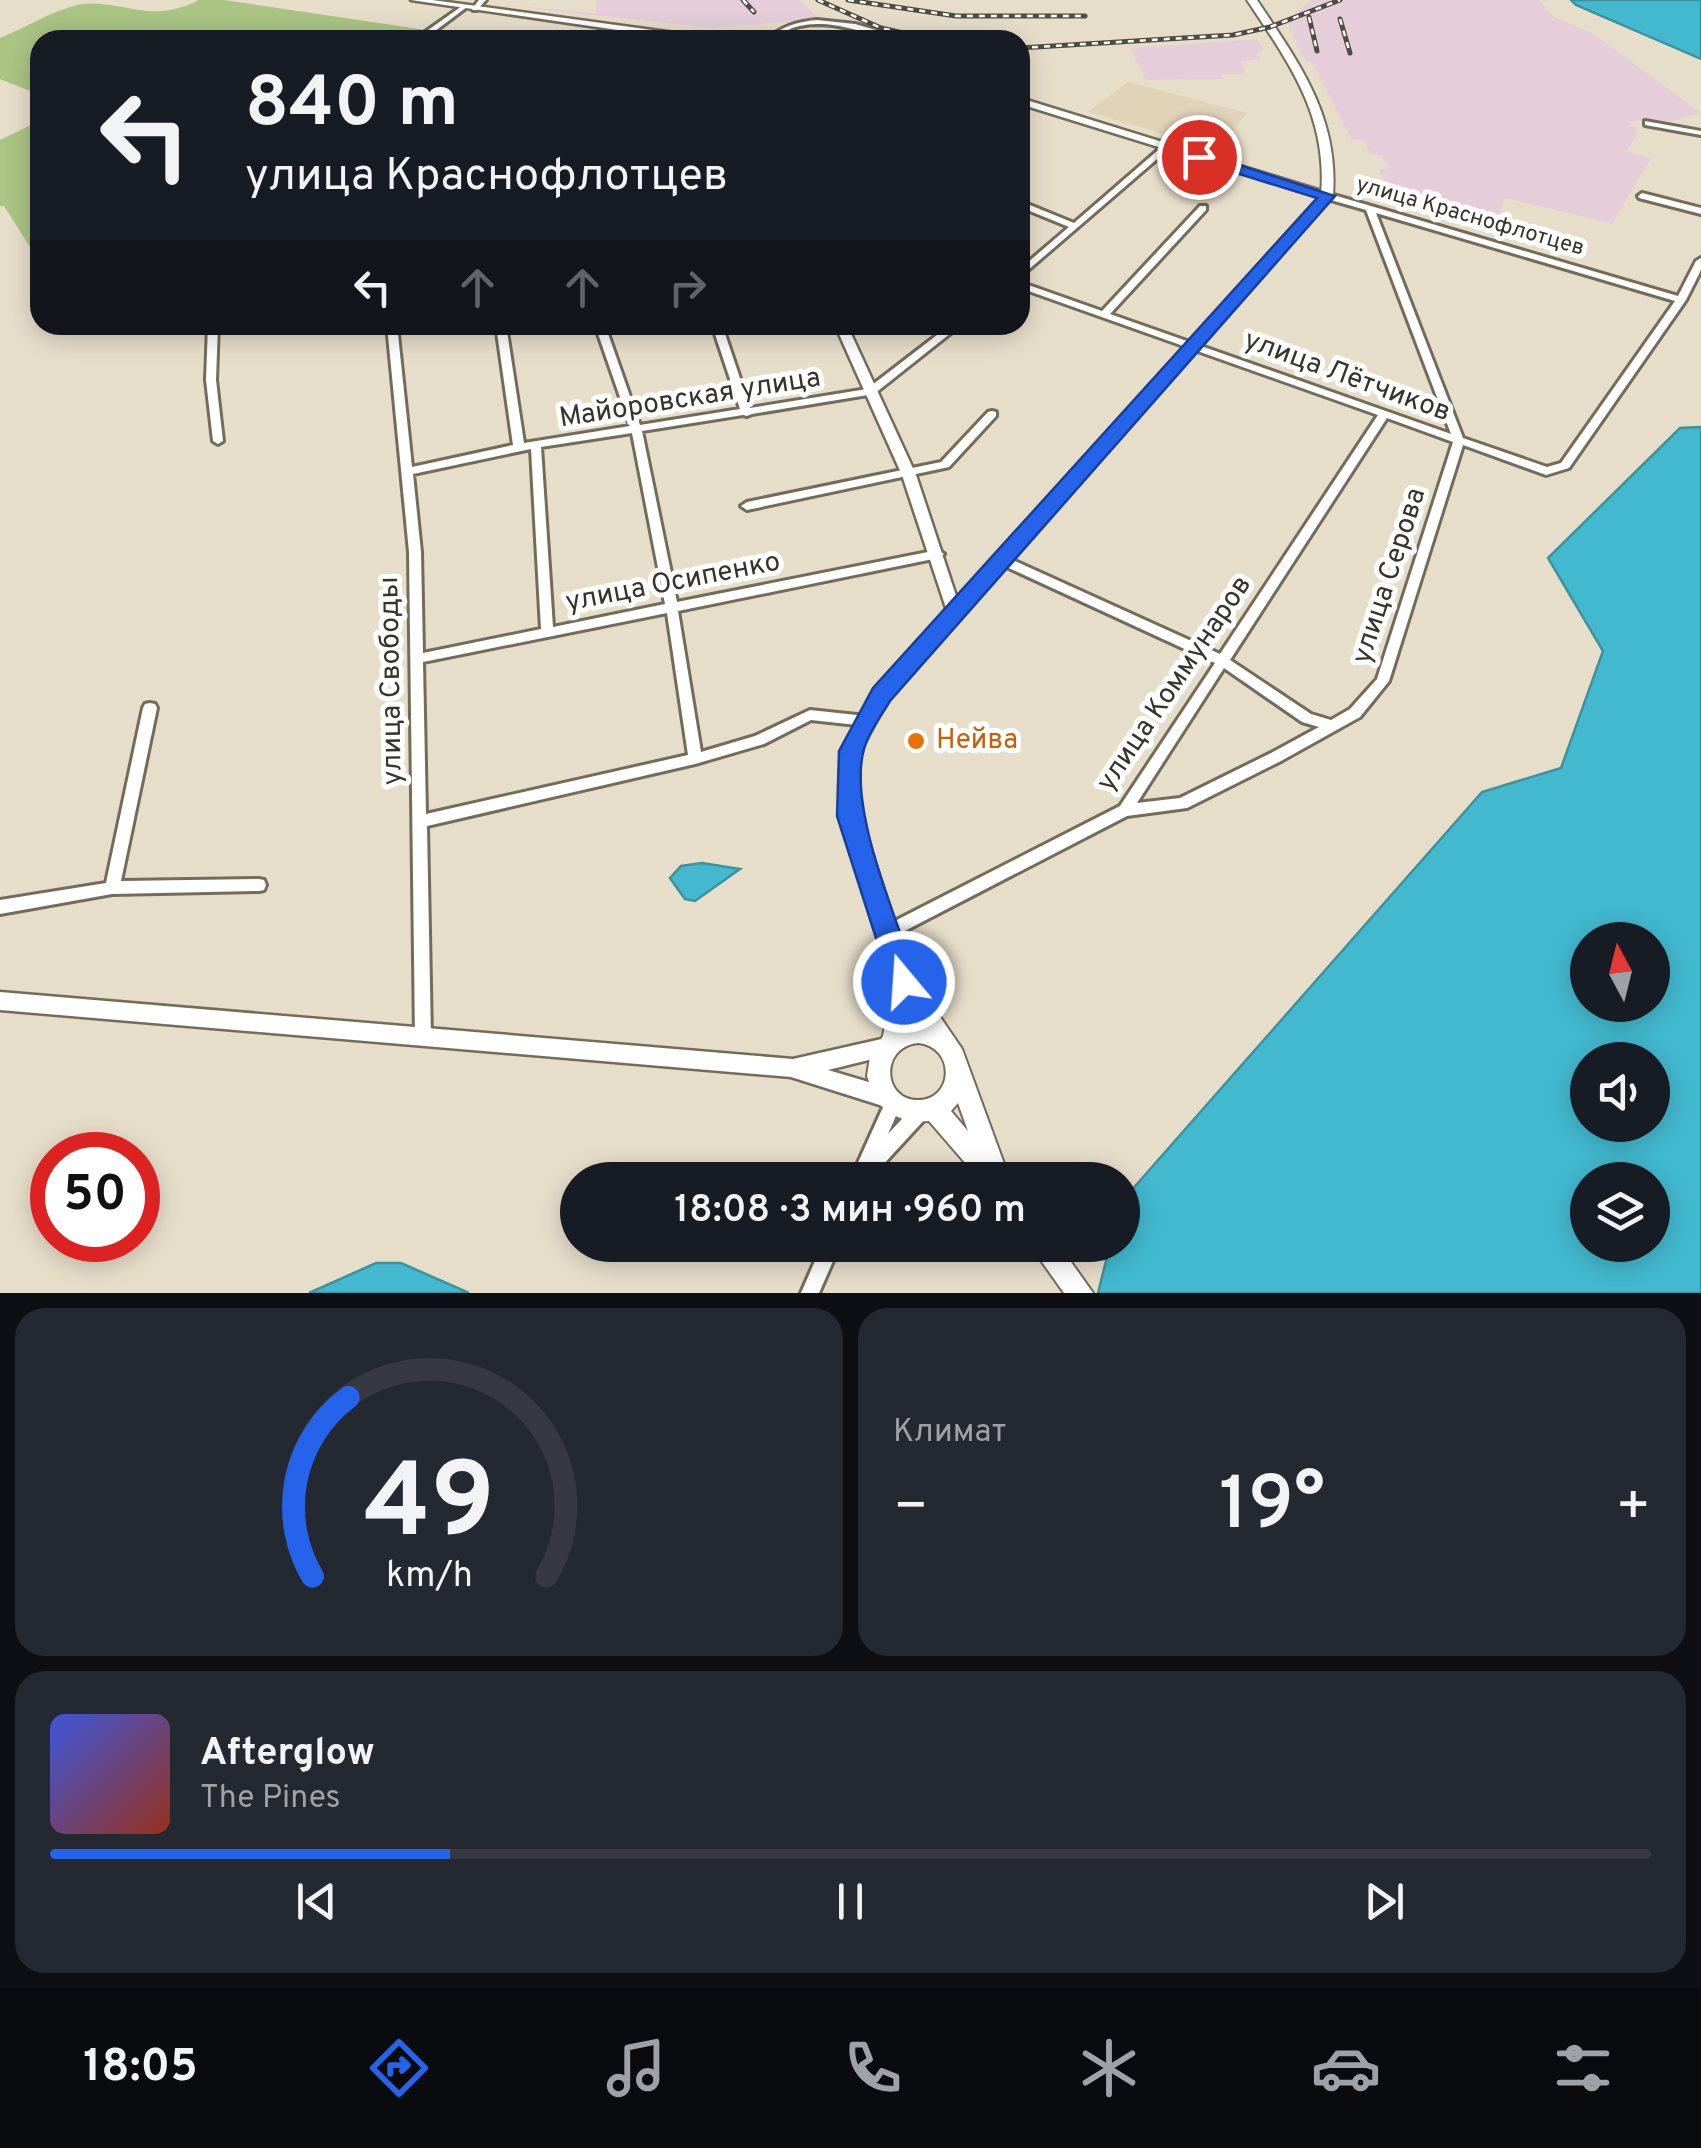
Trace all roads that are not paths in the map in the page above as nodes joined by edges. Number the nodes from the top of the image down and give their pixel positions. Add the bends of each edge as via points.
1 (415, 0) edge
2 (482, 0) edge
3 (1252, 0) edge
4 (470, 8) junction
5 (434, 30) edge
6 (618, 30) edge
7 (780, 30) edge
8 (862, 30) edge
9 (1030, 104) edge
10 (1648, 123) dead end
11 (1701, 133) edge
12 (1166, 147) junction
13 (1327, 196) junction
14 (1642, 196) dead end
15 (1030, 208) edge
16 (1204, 208) dead end
17 (1370, 209) junction
18 (1701, 211) edge
19 (1075, 226) junction
20 (1701, 261) edge
21 (1030, 265) edge
22 (1030, 288) edge
23 (1680, 300) junction
24 (1105, 313) junction
25 (212, 335) edge
26 (393, 335) edge
27 (503, 335) edge
28 (604, 335) edge
29 (720, 335) edge
30 (845, 335) edge
31 (943, 335) edge
32 (1196, 346) junction
33 (870, 392) junction
34 (747, 412) junction
35 (992, 414) dead end
36 (1383, 416) junction
37 (637, 430) junction
38 (218, 441) dead end
39 (1460, 441) junction
40 (536, 447) junction
41 (519, 448) junction
42 (410, 471) junction
43 (909, 476) junction
44 (748, 506) dead end
45 (938, 554) junction
46 (1004, 561) dead end
47 (672, 609) junction
48 (955, 614) junction
49 (547, 633) junction
50 (416, 659) junction
51 (1223, 661) junction
52 (150, 708) dead end
53 (866, 721) junction
54 (1330, 725) junction
55 (695, 759) junction
56 (1125, 810) junction
57 (418, 822) junction
58 (259, 885) dead end
59 (112, 888) junction
60 (0, 907) edge
61 (888, 932) junction
62 (904, 982) junction
63 (3, 999) edge
64 (423, 1037) junction
65 (890, 1044) junction
66 (950, 1048) junction
67 (791, 1068) junction
68 (959, 1072) junction
69 (891, 1100) junction
70 (927, 1110) junction
71 (866, 1162) edge
72 (876, 1162) edge
73 (978, 1162) edge
74 (990, 1162) edge
75 (824, 1262) edge
76 (1056, 1262) edge
77 (810, 1293) edge
78 (1080, 1293) edge

1 - 4 street
2 - 4 street
3 - 13 main road via 1328,140
4 - 5 street
4 - 6 street
7 - 8 street via 826,22
9 - 12 street, улица Краснофлотцев
10 - 11 street
12 - 13 street, улица Краснофлотцев
12 - 19 street
13 - 17 street, улица Краснофлотцев
13 - 32 main road
14 - 18 street
15 - 19 street
16 - 24 street
17 - 23 street, улица Краснофлотцев
17 - 39 street
19 - 21 street
20 - 23 street
22 - 24 street, улица Лётчиков
23 - 39 street, улица Лётчиков via 1565,466 1546,471
24 - 32 street, улица Лётчиков
25 - 38 street
26 - 42 street, улица Свободы
27 - 41 street
28 - 37 street
29 - 34 street
30 - 33 street
31 - 33 street, Майоровская улица
32 - 36 street, улица Лётчиков
32 - 48 main road
33 - 34 street, Майоровская улица
33 - 43 street
34 - 37 street, Майоровская улица
35 - 43 street via 945,465
36 - 39 street, улица Лётчиков
36 - 51 street, улица Коммунаров
37 - 40 street, Майоровская улица
37 - 47 street
39 - 54 street, улица Серова via 1383,681 1359,710
40 - 41 street, Майоровская улица
40 - 49 street
41 - 42 street, Майоровская улица
42 - 50 street, улица Свободы
43 - 44 street
43 - 45 street
45 - 47 street, улица Осипенко
45 - 48 street
46 - 51 street
47 - 49 street, улица Осипенко
47 - 55 street
48 - 53 main road
49 - 50 street, улица Осипенко
50 - 57 street, улица Свободы
51 - 54 street via 1307,718
51 - 56 street, улица Коммунаров
52 - 59 street
53 - 55 street via 810,715 759,740
53 - 61 main road via 851,751 850,816
54 - 56 street, улица Серова via 1182,804
55 - 57 street
56 - 61 street, улица Коммунаров
57 - 64 street, улица Свободы
58 - 59 street
59 - 60 street
61 - 62 main road
62 - 65 main road
62 - 66 main road
63 - 64 street
64 - 67 street
65 - 66 main road via 925,1034
65 - 67 street
65 - 69 main road via 878,1070
66 - 68 main road
67 - 69 street
68 - 70 main road via 952,1094
68 - 74 main road
69 - 70 main road
69 - 71 street
70 - 72 street
70 - 73 main road
75 - 77 street
76 - 78 main road

